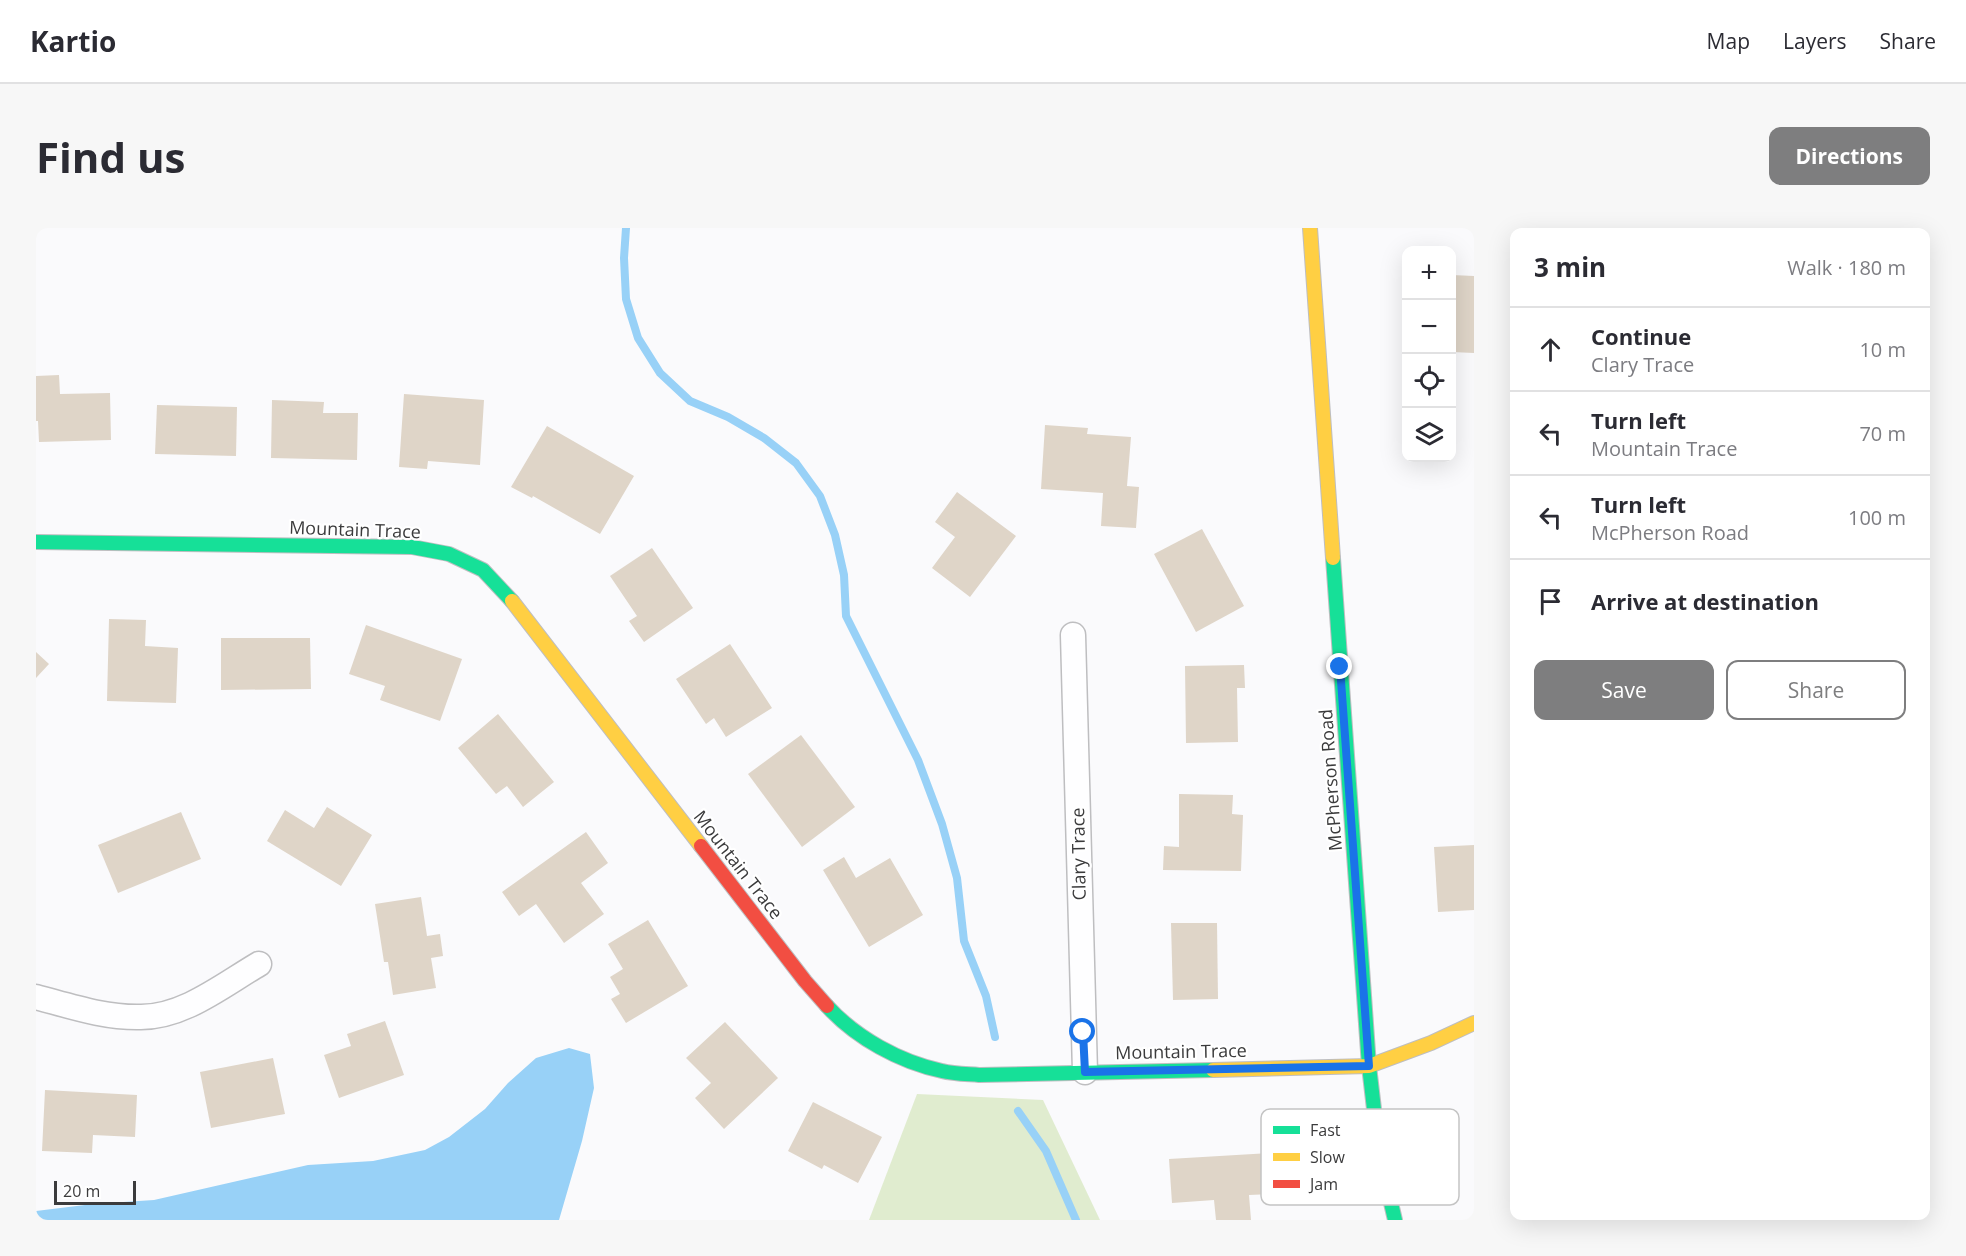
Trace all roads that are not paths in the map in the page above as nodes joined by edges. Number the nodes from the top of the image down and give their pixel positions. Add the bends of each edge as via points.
1 (1310, 228) edge
2 (36, 542) edge
3 (1073, 635) dead end
4 (259, 964) dead end
5 (36, 997) edge
6 (1474, 1023) edge
7 (1369, 1066) junction
8 (1085, 1072) junction
9 (1374, 1109) edge
10 (1391, 1205) edge
11 (1395, 1220) edge

1 - 7 street, McPherson Road
2 - 8 street, Mountain Trace via 412,547 449,554 483,570 511,599 836,1016 868,1041 942,1071 979,1075
3 - 8 street, Clary Trace
4 - 5 street via 191,1004 142,1018 87,1011
6 - 7 street, Mountain Trace
7 - 8 street, Mountain Trace
7 - 9 street, McPherson Road
10 - 11 street, McPherson Road

